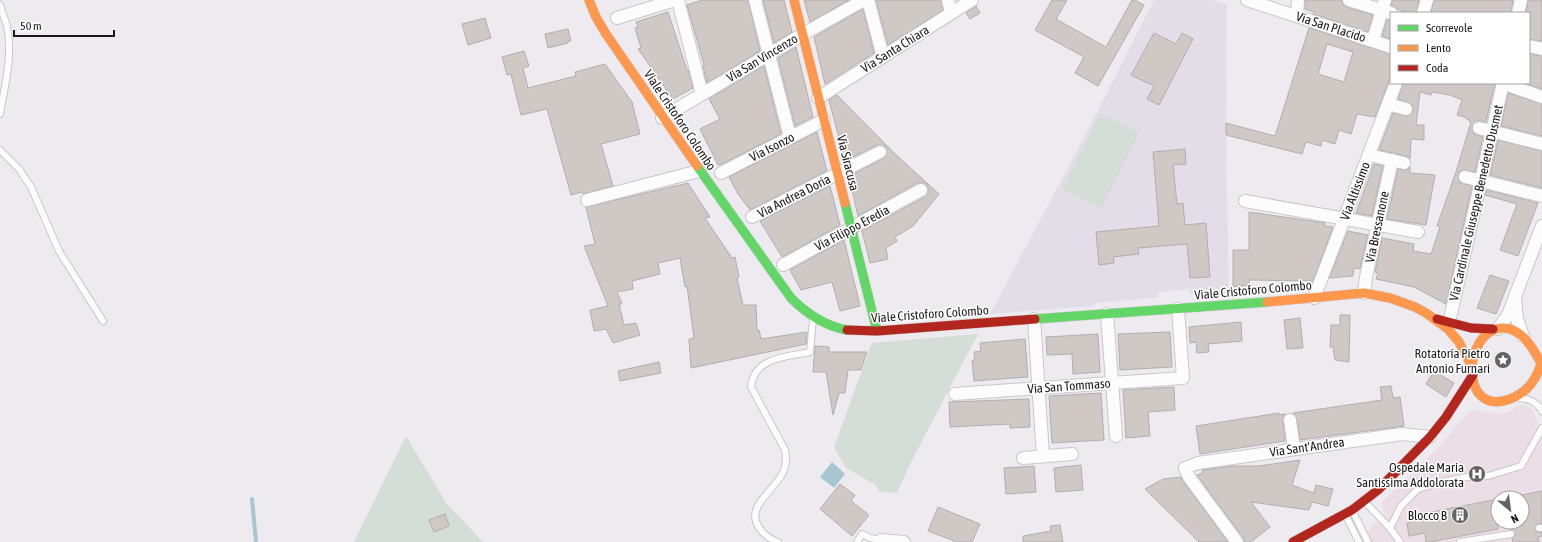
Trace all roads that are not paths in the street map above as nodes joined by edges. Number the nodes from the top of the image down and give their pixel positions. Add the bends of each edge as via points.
1 (589, 0) edge
2 (675, 0) edge
3 (678, 0) edge
4 (755, 0) edge
5 (794, 0) edge
6 (864, 0) edge
7 (868, 0) edge
8 (948, 0) edge
9 (972, 0) edge
10 (1247, 0) edge
11 (1298, 0) edge
12 (1349, 0) edge
13 (1427, 0) edge
14 (1521, 0) edge
15 (0, 5) edge
16 (1386, 8) edge
17 (1422, 12) edge
18 (1518, 12) edge
19 (951, 13) junction
20 (1297, 16) junction
21 (617, 18) dead end
22 (803, 34) junction
23 (1372, 40) junction
24 (1530, 46) edge
25 (1390, 47) edge
26 (1542, 49) edge
27 (769, 54) junction
28 (883, 57) junction
29 (1396, 84) edge
30 (1503, 84) edge
31 (1506, 84) edge
32 (702, 94) junction
33 (1542, 96) edge
34 (818, 98) junction
35 (1388, 104) junction
36 (1406, 109) dead end
37 (0, 114) edge
38 (662, 118) junction
39 (824, 120) junction
40 (1480, 128) dead end
41 (1492, 132) junction
42 (790, 137) junction
43 (1542, 144) edge
44 (0, 150) edge
45 (880, 152) dead end
46 (1369, 155) junction
47 (1392, 160) junction
48 (1404, 163) dead end
49 (699, 171) junction
50 (720, 173) dead end
51 (837, 174) junction
52 (1465, 177) dead end
53 (1481, 181) junction
54 (921, 190) dead end
55 (1542, 196) edge
56 (587, 200) dead end
57 (1245, 201) dead end
58 (752, 218) dead end
59 (1344, 219) junction
60 (1378, 225) junction
61 (1542, 226) edge
62 (850, 228) junction
63 (1418, 232) dead end
64 (783, 265) dead end
65 (1364, 293) junction
66 (1515, 294) junction
67 (1314, 298) junction
68 (1178, 309) junction
69 (1107, 314) junction
70 (813, 318) junction
71 (1034, 319) junction
72 (1435, 319) junction
73 (103, 321) dead end
74 (1449, 323) junction
75 (1495, 329) junction
76 (877, 332) junction
77 (1523, 336) junction
78 (1541, 361) edge
79 (1473, 372) junction
80 (1112, 383) junction
81 (1542, 386) edge
82 (1039, 388) junction
83 (1528, 389) junction
84 (955, 394) dead end
85 (1512, 398) junction
86 (1488, 400) junction
87 (1476, 401) dead end
88 (1464, 405) dead end
89 (1542, 411) edge
90 (1446, 417) junction
91 (1290, 420) dead end
92 (1542, 428) edge
93 (1116, 436) dead end
94 (1430, 437) junction
95 (1294, 448) junction
96 (1072, 454) dead end
97 (1043, 456) junction
98 (1023, 458) dead end
99 (1365, 501) junction
100 (1348, 512) junction
101 (1390, 528) junction
102 (1511, 534) dead end
103 (881, 540) joint
104 (778, 542) edge
105 (857, 542) edge
106 (904, 542) edge
107 (1237, 542) edge
108 (1293, 542) edge
109 (1359, 542) edge
110 (1368, 542) edge
111 (1400, 542) edge
112 (1460, 542) edge

1 - 38 street, Viale Cristoforo Colombo via 600,24
2 - 21 street
3 - 32 street
4 - 27 street
5 - 22 street, Via Siracusa
6 - 22 street, Via San Vincenzo
7 - 28 street
8 - 19 street
9 - 19 street, Via Santa Chiara
10 - 20 street, Via San Placido
11 - 20 street
12 - 16 street
13 - 17 street
14 - 18 street
15 - 37 lane via 7,26 9,51
16 - 23 street
19 - 28 street, Via Santa Chiara
20 - 23 street, Via San Placido
22 - 27 street, Via San Vincenzo
22 - 34 street, Via Siracusa
23 - 25 street, Via San Placido
24 - 26 street
27 - 32 street, Via San Vincenzo
27 - 42 street
28 - 34 street, Via Santa Chiara
29 - 35 street, Via Altissimo
30 - 41 street, Via Cardinale Giuseppe Benedetto Dusmet
31 - 33 street
32 - 38 street, Via San Vincenzo
34 - 39 street, Via Siracusa
35 - 36 street
35 - 46 street, Via Altissimo
38 - 49 street, Viale Cristoforo Colombo
39 - 42 street, Via Isonzo
39 - 51 street, Via Siracusa
40 - 41 street
41 - 43 street
41 - 53 street, Via Cardinale Giuseppe Benedetto Dusmet
42 - 50 street, Via Isonzo
44 - 73 lane via 19,169 31,187 59,251
45 - 51 street, Via Andrea Doria
46 - 47 street
46 - 59 street, Via Altissimo
47 - 48 street
47 - 60 street, Via Bressanone
49 - 56 street
49 - 70 street, Viale Cristoforo Colombo via 787,293
51 - 58 street, Via Andrea Doria
51 - 62 street, Via Siracusa
52 - 53 street
53 - 55 street
53 - 74 street, Via Cardinale Giuseppe Benedetto Dusmet
54 - 62 street, Via Filippo Eredia
57 - 59 street
59 - 60 street
59 - 67 street, Via Altissimo
60 - 63 street
60 - 65 street, Via Bressanone
61 - 66 street
62 - 64 street, Via Filippo Eredia
62 - 76 street, Via Siracusa
65 - 67 street, Viale Cristoforo Colombo
65 - 72 street, Viale Cristoforo Colombo via 1396,300
66 - 75 street via 1508,315
66 - 77 street via 1517,319
67 - 68 street, Viale Cristoforo Colombo
68 - 69 street, Viale Cristoforo Colombo
68 - 80 street, Via San Tommaso via 1183,378
69 - 71 street, Viale Cristoforo Colombo
69 - 80 street
70 - 76 street, Viale Cristoforo Colombo via 841,329
70 - 104 lane via 810,352 769,361 761,365 752,380 751,387 787,457 780,478 758,506 756,513 759,529
71 - 76 street, Viale Cristoforo Colombo
71 - 82 street
72 - 74 street
72 - 79 street via 1457,340
74 - 75 street via 1471,328
75 - 77 street via 1510,329
75 - 79 street via 1486,333 1480,340 1474,358
77 - 78 street
78 - 83 street via 1534,382
79 - 86 street via 1475,388
79 - 90 street
80 - 82 street, Via San Tommaso
80 - 93 street
81 - 83 street
82 - 84 street, Via San Tommaso
82 - 97 street
83 - 85 street
85 - 86 street via 1496,402
85 - 89 lane via 1528,399 1539,405
86 - 87 street
88 - 90 street
90 - 94 street
91 - 95 street
92 - 101 lane via 1521,466 1488,476 1466,477 1418,489 1401,506
94 - 95 street, Via Sant'Andrea via 1402,434
94 - 99 street
95 - 107 street, Via Sant'Andrea via 1198,463 1185,468
96 - 97 street
97 - 98 street
99 - 100 street
99 - 101 lane
100 - 108 street
100 - 109 lane
100 - 110 lane
101 - 111 lane
102 - 112 lane
103 - 105 lane via 862,534
103 - 106 street

